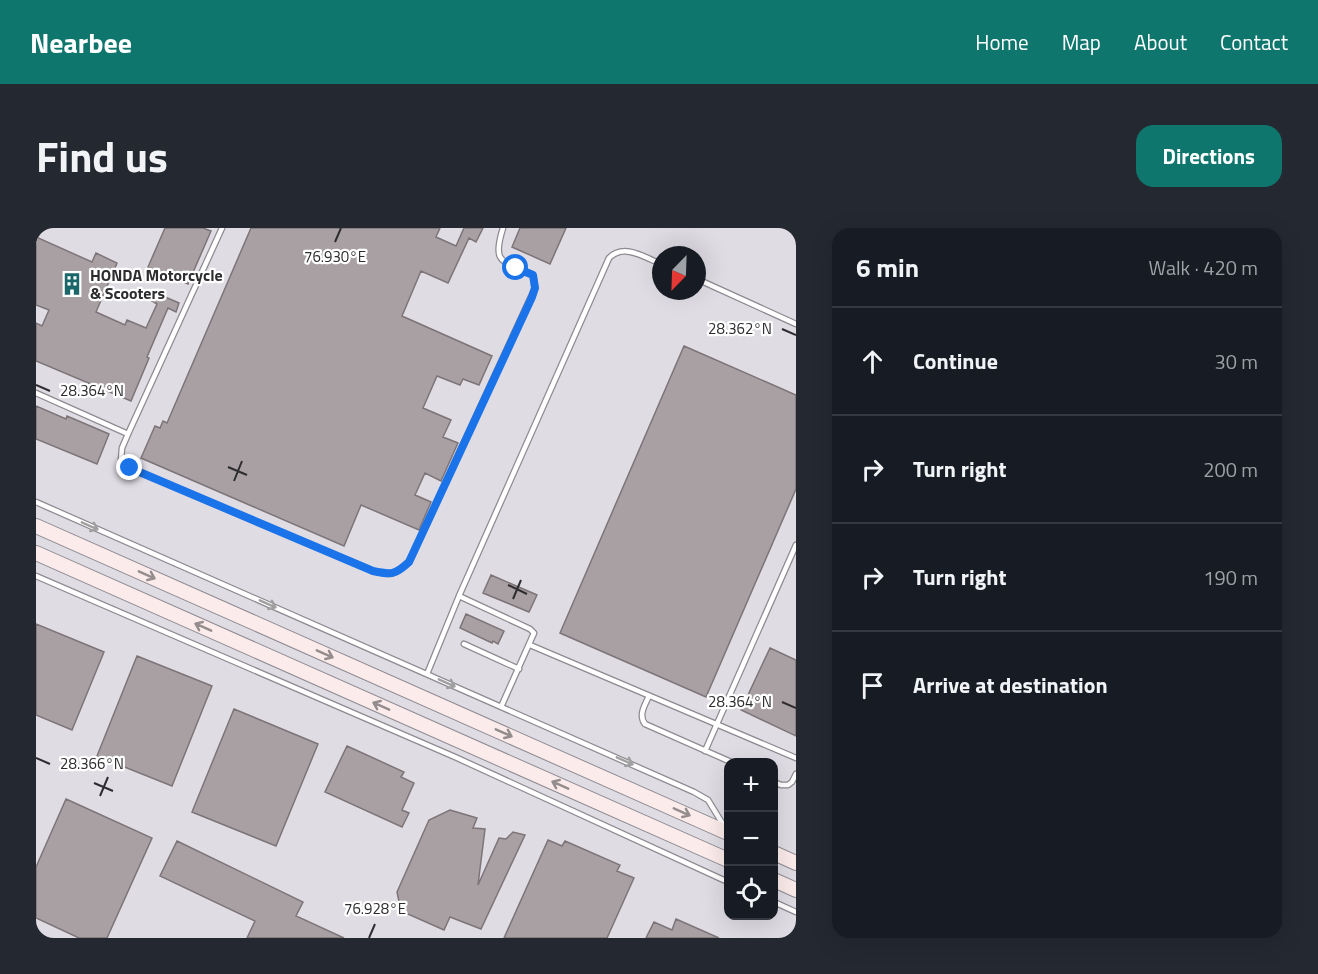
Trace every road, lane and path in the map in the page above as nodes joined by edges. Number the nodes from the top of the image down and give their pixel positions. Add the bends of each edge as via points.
1 (222, 228) edge
2 (503, 228) edge
3 (652, 260) edge
4 (706, 283) edge
5 (796, 324) edge
6 (36, 393) edge
7 (128, 434) junction
8 (36, 502) edge
9 (36, 526) edge
10 (796, 545) edge
11 (36, 553) edge
12 (36, 576) edge
13 (459, 596) junction
14 (464, 644) dead end
15 (530, 645) junction
16 (519, 669) junction
17 (427, 674) junction
18 (649, 696) junction
19 (501, 707) junction
20 (717, 723) junction
21 (705, 751) junction
22 (796, 758) edge
23 (724, 759) edge
24 (796, 774) edge
25 (778, 784) edge
26 (724, 826) edge
27 (724, 831) edge
28 (778, 855) edge
29 (724, 858) edge
30 (796, 863) edge
31 (724, 880) edge
32 (778, 882) edge
33 (796, 890) edge
34 (778, 904) edge
35 (796, 912) edge

1 - 7 lane
2 - 7 lane via 499,256 533,275 535,288 409,562 399,571 387,575 373,571 130,468 121,455
3 - 13 lane via 629,251 615,252 609,258
4 - 5 lane
6 - 7 lane
8 -> 17 lane
9 -> 27 street
10 - 20 lane
29 -> 11 street
12 - 31 lane
13 - 15 lane via 530,629 534,633
13 - 17 lane
14 - 16 lane
15 - 16 lane
15 - 18 lane
16 - 19 lane
17 -> 19 lane
18 - 20 lane
18 - 21 lane via 641,715 645,724
19 -> 26 lane via 694,792 708,800
20 - 21 lane
20 - 22 lane
21 - 23 lane
24 - 25 lane via 788,786
28 - 30 street
32 - 33 street
34 - 35 lane

